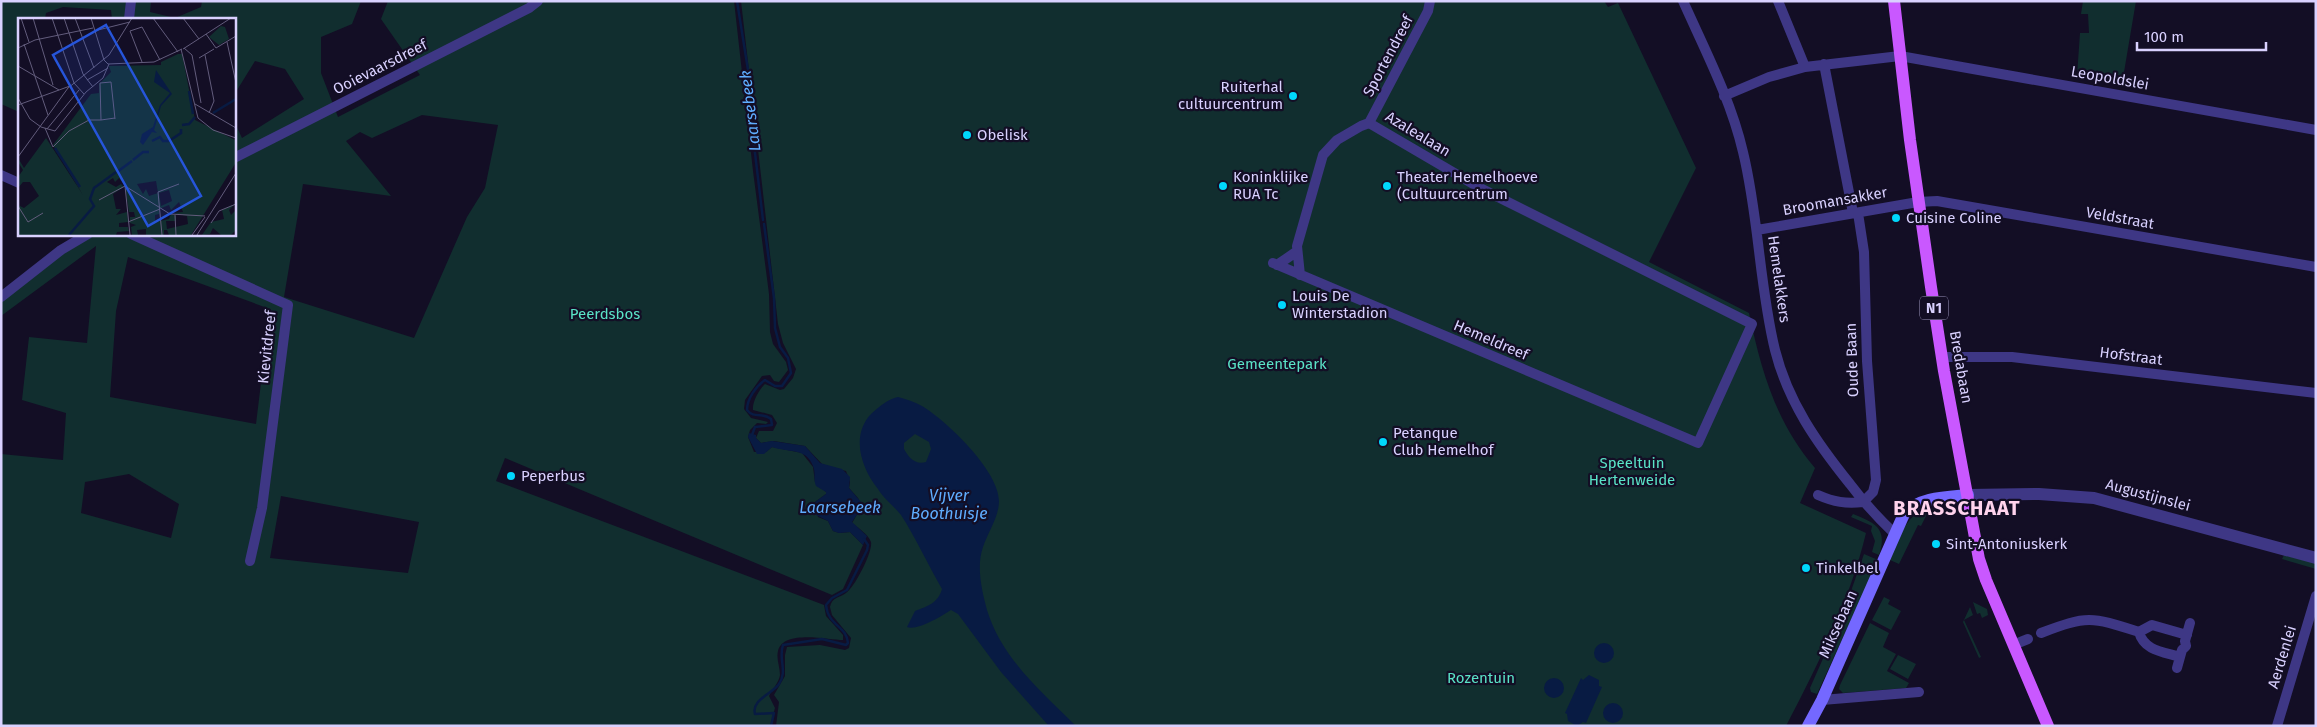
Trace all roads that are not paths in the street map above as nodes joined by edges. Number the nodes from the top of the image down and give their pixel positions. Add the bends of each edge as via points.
1 (131, 1) edge
2 (538, 1) edge
3 (1430, 1) edge
4 (1683, 1) edge
5 (1778, 1) edge
6 (1895, 2) edge
7 (129, 18) edge
8 (1900, 56) junction
9 (1824, 64) junction
10 (1805, 67) junction
11 (1724, 96) junction
12 (1370, 123) junction
13 (2316, 130) edge
14 (235, 157) edge
15 (1, 175) edge
16 (18, 183) edge
17 (1918, 202) junction
18 (1855, 213) junction
19 (1756, 230) junction
20 (86, 235) edge
21 (133, 235) edge
22 (1296, 252) junction
23 (2316, 267) edge
24 (1300, 275) junction
25 (1, 297) edge
26 (1769, 321) junction
27 (1752, 324) junction
28 (1942, 357) junction
29 (2316, 394) edge
30 (1818, 495) dead end
31 (1968, 495) junction
32 (1863, 502) junction
33 (1895, 534) junction
34 (2316, 558) edge
35 (250, 561) dead end
36 (2316, 596) edge
37 (2190, 623) dead end
38 (2139, 632) junction
39 (2041, 633) dead end
40 (2186, 635) junction
41 (2028, 639) dead end
42 (2013, 645) junction
43 (2180, 657) junction
44 (2177, 668) dead end
45 (1919, 692) dead end
46 (1822, 700) junction
47 (1808, 726) edge
48 (2048, 726) edge
49 (2277, 726) edge

1 - 7 street
2 - 14 street, Ooievaarsdreef
3 - 12 street, Sportendreef via 1428,12
4 - 11 street, Hemelakkers
5 - 10 street
6 - 8 main road, Bredabaan / N1
8 - 9 street
8 - 13 street, Leopoldslei
8 - 17 main road, Bredabaan / N1
9 - 10 street
9 - 18 street, Oude Baan
10 - 11 street via 1769,77
11 - 19 street, Hemelakkers via 1743,151
12 - 22 street, Azalealaan via 1337,140 1323,155
12 - 27 street, Azalealaan via 1480,188
15 - 16 street
17 - 18 street, Broomansakker
17 - 23 street, Veldstraat via 1937,201
17 - 28 main road, Bredabaan / N1
18 - 19 street, Broomansakker
18 - 32 street, Oude Baan via 1864,252 1866,361 1876,486
19 - 26 street, Hemelakkers
20 - 25 street via 61,250
21 - 35 street, Kievitdreef via 288,305 262,508
22 - 24 street, Azalealaan
22 - 24 street, Hemeldreef via 1275,264
24 - 27 street, Hemeldreef via 1698,443
26 - 27 street
26 - 32 street, Hemelakkers via 1779,365 1796,406 1826,455
28 - 29 street, Hofstraat via 2012,357
28 - 31 main road, Bredabaan / N1
30 - 32 street via 1833,502
31 - 33 main road, Miksebaan via 1919,502 1904,514
31 - 34 street, Augustijnslei via 2039,494 2094,498
31 - 42 main road, Bredabaan / N1 via 1982,569
32 - 33 street, Hemelakkers
33 - 46 main road, Miksebaan
36 - 49 street, Aerdenlei
37 - 40 street
38 - 39 street via 2095,619 2071,621
38 - 40 street via 2152,625
38 - 43 street via 2141,641 2148,648
40 - 43 street via 2186,646
41 - 42 street
42 - 48 main road, Bredabaan / N1
43 - 44 street
45 - 46 street
46 - 47 main road, Miksebaan

